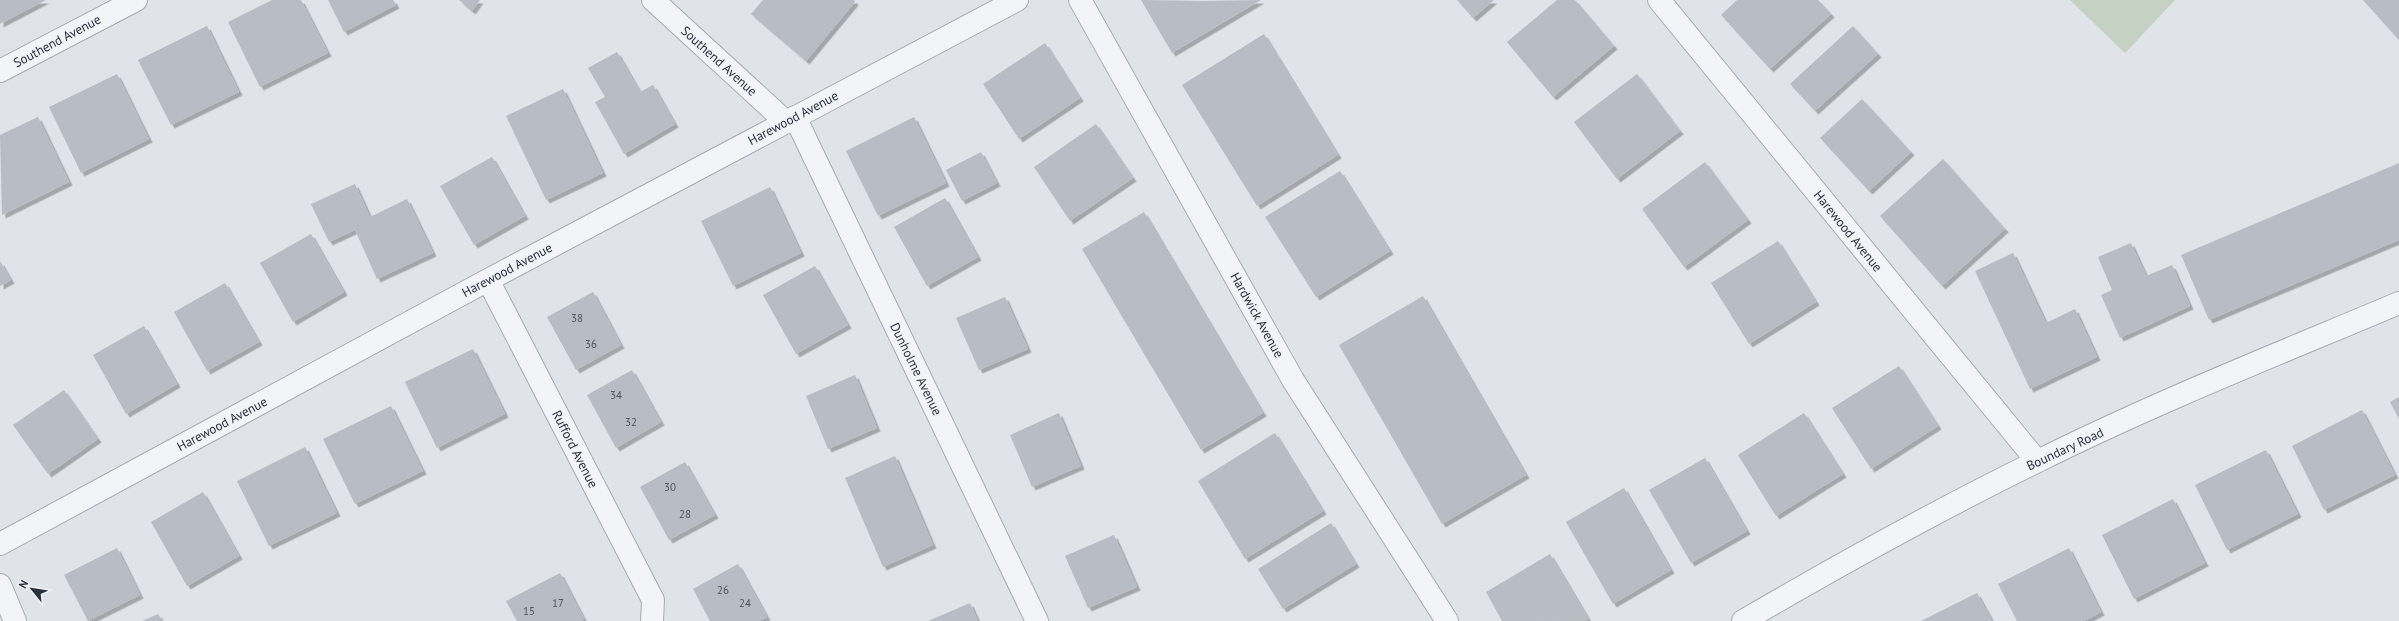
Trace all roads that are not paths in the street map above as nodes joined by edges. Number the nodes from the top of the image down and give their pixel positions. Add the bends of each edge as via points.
1 (136, 0) edge
2 (653, 0) edge
3 (1017, 0) edge
4 (1080, 0) edge
5 (1659, 0) edge
6 (0, 71) edge
7 (791, 119) junction
8 (488, 280) junction
9 (2399, 303) edge
10 (2037, 461) junction
11 (0, 544) edge
12 (0, 585) edge
13 (16, 621) edge
14 (652, 621) edge
15 (1037, 621) edge
16 (1447, 621) edge
17 (1743, 621) edge

1 - 6 street, Southend Avenue
2 - 7 street, Southend Avenue
3 - 7 street, Harewood Avenue
4 - 16 street, Hardwick Avenue via 1293,380
5 - 10 street, Harewood Avenue
7 - 8 street, Harewood Avenue
7 - 15 street, Dunholme Avenue
8 - 11 street, Harewood Avenue
8 - 14 street, Rufford Avenue via 653,600
9 - 10 street, Boundary Road via 2152,408
10 - 17 street, Boundary Road via 1861,552
12 - 13 street

